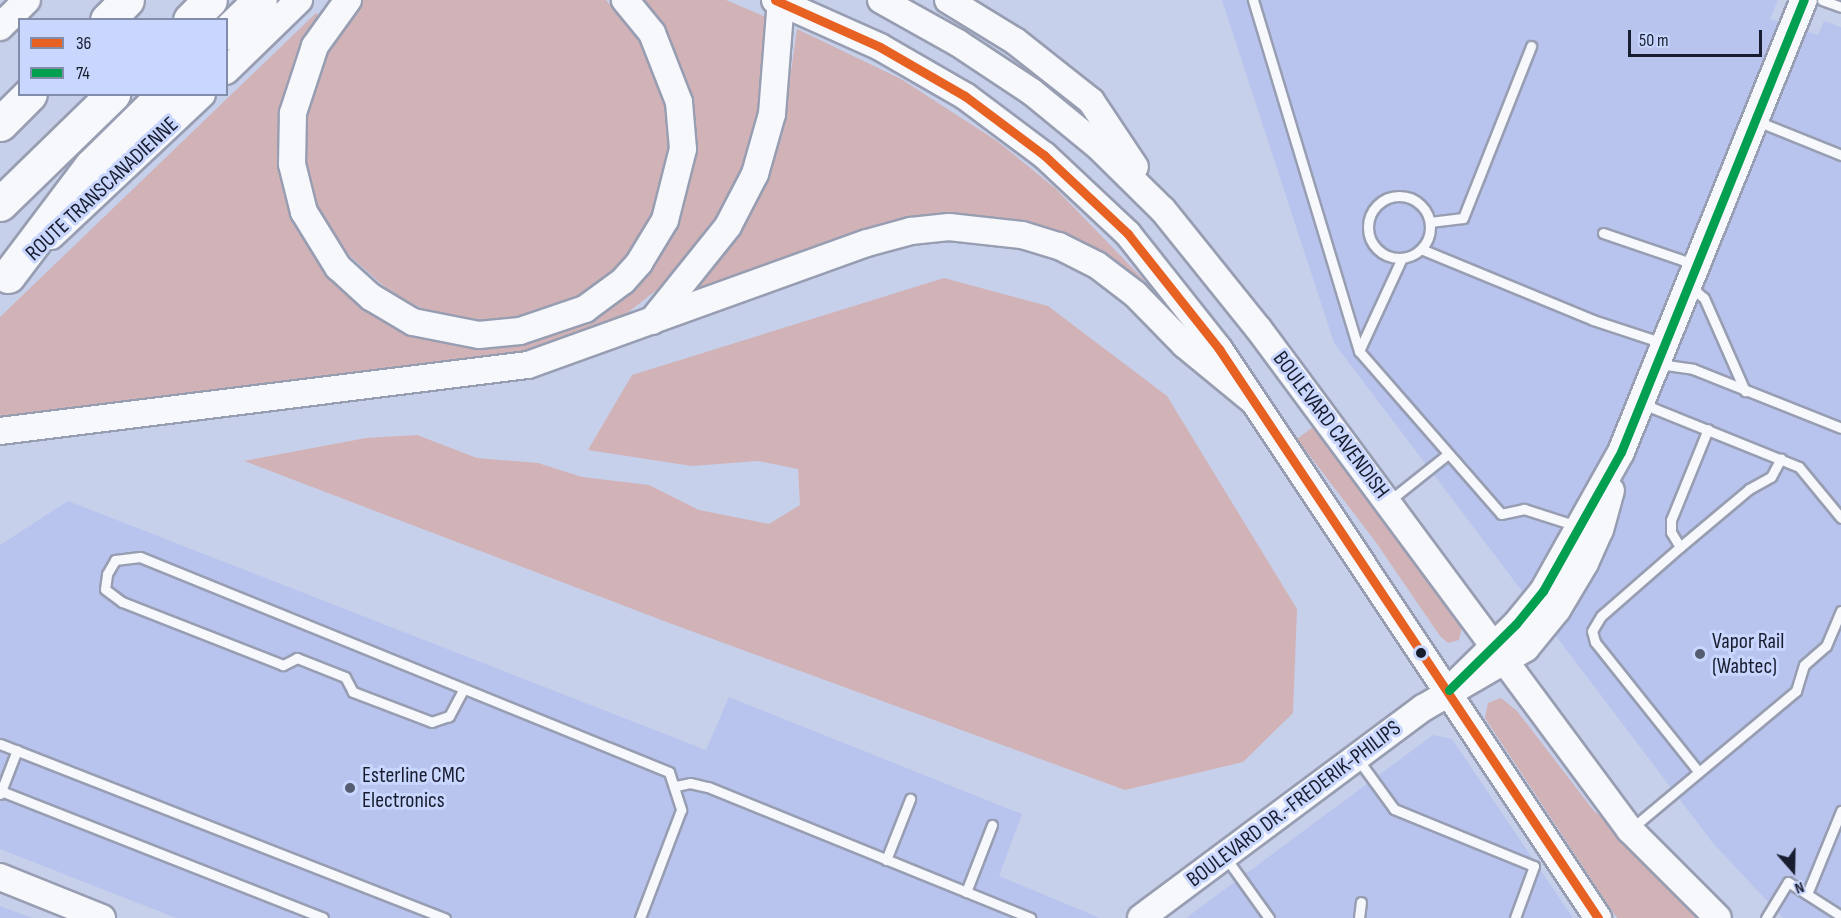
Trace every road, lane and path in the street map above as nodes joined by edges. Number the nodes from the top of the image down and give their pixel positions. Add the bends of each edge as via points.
1 (27, 0) edge
2 (128, 0) edge
3 (210, 0) edge
4 (260, 0) edge
5 (299, 0) edge
6 (348, 0) edge
7 (625, 0) edge
8 (881, 0) edge
9 (948, 0) edge
10 (1252, 0) edge
11 (1804, 0) edge
12 (1822, 0) edge
13 (779, 1) edge
14 (1841, 7) edge
15 (109, 18) edge
16 (192, 18) edge
17 (0, 27) edge
18 (228, 31) edge
19 (1531, 46) dead end
20 (228, 69) edge
21 (28, 96) edge
22 (111, 96) edge
23 (162, 96) edge
24 (200, 96) edge
25 (1756, 121) junction
26 (0, 124) edge
27 (1841, 155) edge
28 (0, 204) edge
29 (1163, 210) junction
30 (1430, 222) junction
31 (1603, 233) dead end
32 (1421, 249) junction
33 (1402, 258) junction
34 (1692, 275) junction
35 (4, 279) edge
36 (652, 321) junction
37 (1359, 351) junction
38 (1661, 354) junction
39 (1745, 391) junction
40 (1252, 400) junction
41 (1641, 403) junction
42 (1708, 429) junction
43 (1841, 429) edge
44 (0, 430) edge
45 (1621, 452) junction
46 (1449, 454) junction
47 (1781, 458) junction
48 (1388, 501) junction
49 (1841, 518) edge
50 (1579, 527) junction
51 (1680, 547) junction
52 (1841, 611) edge
53 (1500, 653) junction
54 (463, 690) junction
55 (1448, 691) junction
56 (0, 744) edge
57 (17, 750) junction
58 (1357, 758) junction
59 (1698, 771) junction
60 (676, 786) junction
61 (1, 793) edge
62 (910, 799) dead end
63 (1841, 811) edge
64 (992, 825) dead end
65 (1630, 830) junction
66 (1225, 856) junction
67 (886, 860) junction
68 (1544, 860) junction
69 (1, 880) edge
70 (966, 892) junction
71 (1807, 894) junction
72 (1361, 902) dead end
73 (1012, 916) edge
74 (1841, 916) edge
75 (102, 918) edge
76 (323, 918) edge
77 (445, 918) edge
78 (640, 918) edge
79 (1030, 918) edge
80 (1141, 918) edge
81 (1269, 918) edge
82 (1359, 918) edge
83 (1515, 918) edge
84 (1598, 918) edge
85 (1718, 918) edge
86 (1766, 918) edge

1 - 17 main road
2 - 15 highway
3 - 16 highway
4 - 18 highway
5 - 20 main road
6 - 7 main road via 315,46 292,113 292,164 304,212 338,267 371,297 413,322 479,335 520,332 585,309 628,275 654,243 666,220 683,149 679,102 652,33
8 - 29 main road, BOULEVARD CAVENDISH via 966,47 1032,92 1098,146
9 - 29 main road via 1015,41 1091,101
10 - 37 lane
11 - 25 main road, BOULEVARD DR.-FREDERIK-PHILIPS
12 - 14 lane
13 - 36 main road via 772,114 755,174 728,226
13 - 40 main road, BOULEVARD CAVENDISH via 911,64 965,96 1044,155 1107,213 1168,280
19 - 30 lane via 1463,219
21 - 26 highway
22 - 28 highway
23 - 35 highway via 91,166
24 - 35 main road, ROUTE TRANSCANADIENNE
25 - 27 lane
25 - 34 main road, BOULEVARD DR.-FREDERIK-PHILIPS
29 - 48 main road, BOULEVARD CAVENDISH via 1241,305
30 - 32 lane via 1430,232
30 - 33 lane via 1421,205 1404,196 1384,200 1376,207 1368,226 1369,236 1382,253
31 - 34 lane
32 - 33 lane
32 - 38 lane
33 - 37 lane
34 - 38 main road, BOULEVARD DR.-FREDERIK-PHILIPS
34 - 39 lane
36 - 40 main road via 896,234 949,227 1003,230 1059,246 1097,265 1135,294 1185,345
36 - 44 main road via 528,365
37 - 46 lane
38 - 39 lane
38 - 41 main road, BOULEVARD DR.-FREDERIK-PHILIPS
39 - 43 lane
40 - 55 main road, BOULEVARD CAVENDISH
41 - 42 lane
41 - 45 main road, BOULEVARD DR.-FREDERIK-PHILIPS
42 - 47 lane
42 - 51 lane via 1671,520 1671,532
45 - 50 main road, BOULEVARD DR.-FREDERIK-PHILIPS
45 - 53 main road, BOULEVARD DR.-FREDERIK-PHILIPS via 1600,530 1585,563 1538,636
46 - 48 lane
46 - 50 lane via 1501,514 1524,509
47 - 49 lane via 1799,467
47 - 51 lane via 1771,477 1749,489
48 - 53 main road, BOULEVARD CAVENDISH
50 - 53 main road, BOULEVARD DR.-FREDERIK-PHILIPS via 1543,591
51 - 59 lane via 1601,616 1592,631 1595,642
52 - 59 lane via 1826,646 1804,665 1796,691
53 - 55 main road, BOULEVARD DR.-FREDERIK-PHILIPS
53 - 65 main road, BOULEVARD CAVENDISH
54 - 54 lane via 457,683 140,557 115,560 107,574 105,589 122,602 283,665 297,658 345,676 352,692 432,722 448,716
54 - 60 lane via 662,768
55 - 58 main road, BOULEVARD DR.-FREDERIK-PHILIPS
55 - 68 main road, BOULEVARD CAVENDISH
56 - 57 lane
57 - 61 lane
57 - 77 lane
58 - 66 main road, BOULEVARD DR.-FREDERIK-PHILIPS
58 - 68 lane via 1394,808
59 - 65 lane
60 - 67 lane via 690,783 708,787
60 - 78 lane via 679,819
61 - 76 lane
62 - 67 lane
63 - 71 lane
64 - 70 lane
65 - 85 main road, BOULEVARD CAVENDISH
66 - 80 main road, BOULEVARD DR.-FREDERIK-PHILIPS
66 - 81 lane
67 - 70 lane
68 - 83 lane
68 - 84 main road, BOULEVARD CAVENDISH
69 - 75 main road
70 - 73 lane
71 - 74 lane
71 - 86 lane via 1788,882
72 - 82 lane
73 - 79 lane

